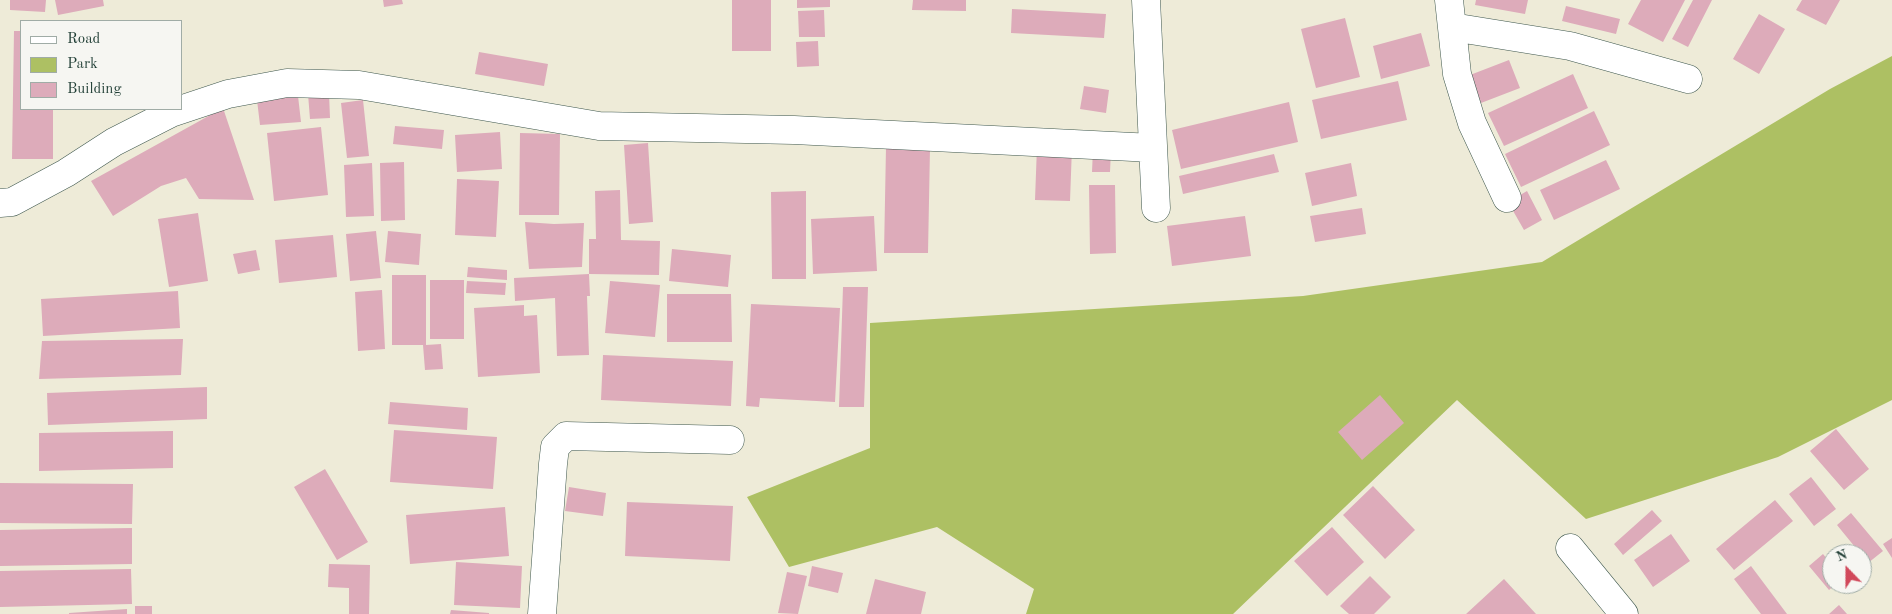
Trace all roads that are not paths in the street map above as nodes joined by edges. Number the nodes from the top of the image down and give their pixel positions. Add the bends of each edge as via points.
1 (1146, 0) edge
2 (1449, 0) edge
3 (1452, 27) junction
4 (1688, 79) dead end
5 (182, 109) edge
6 (180, 110) edge
7 (1153, 148) junction
8 (1507, 198) dead end
9 (0, 203) edge
10 (1156, 208) dead end
11 (730, 440) dead end
12 (1570, 548) dead end
13 (542, 614) edge
14 (1624, 614) edge

1 - 7 street
2 - 3 street
3 - 4 street via 1570,46
3 - 8 street via 1457,74 1472,122
5 - 7 street via 228,94 287,83 359,84 600,126 804,131
6 - 9 street via 114,142 12,202
7 - 10 street
11 - 13 street via 566,436 555,447
12 - 14 street

